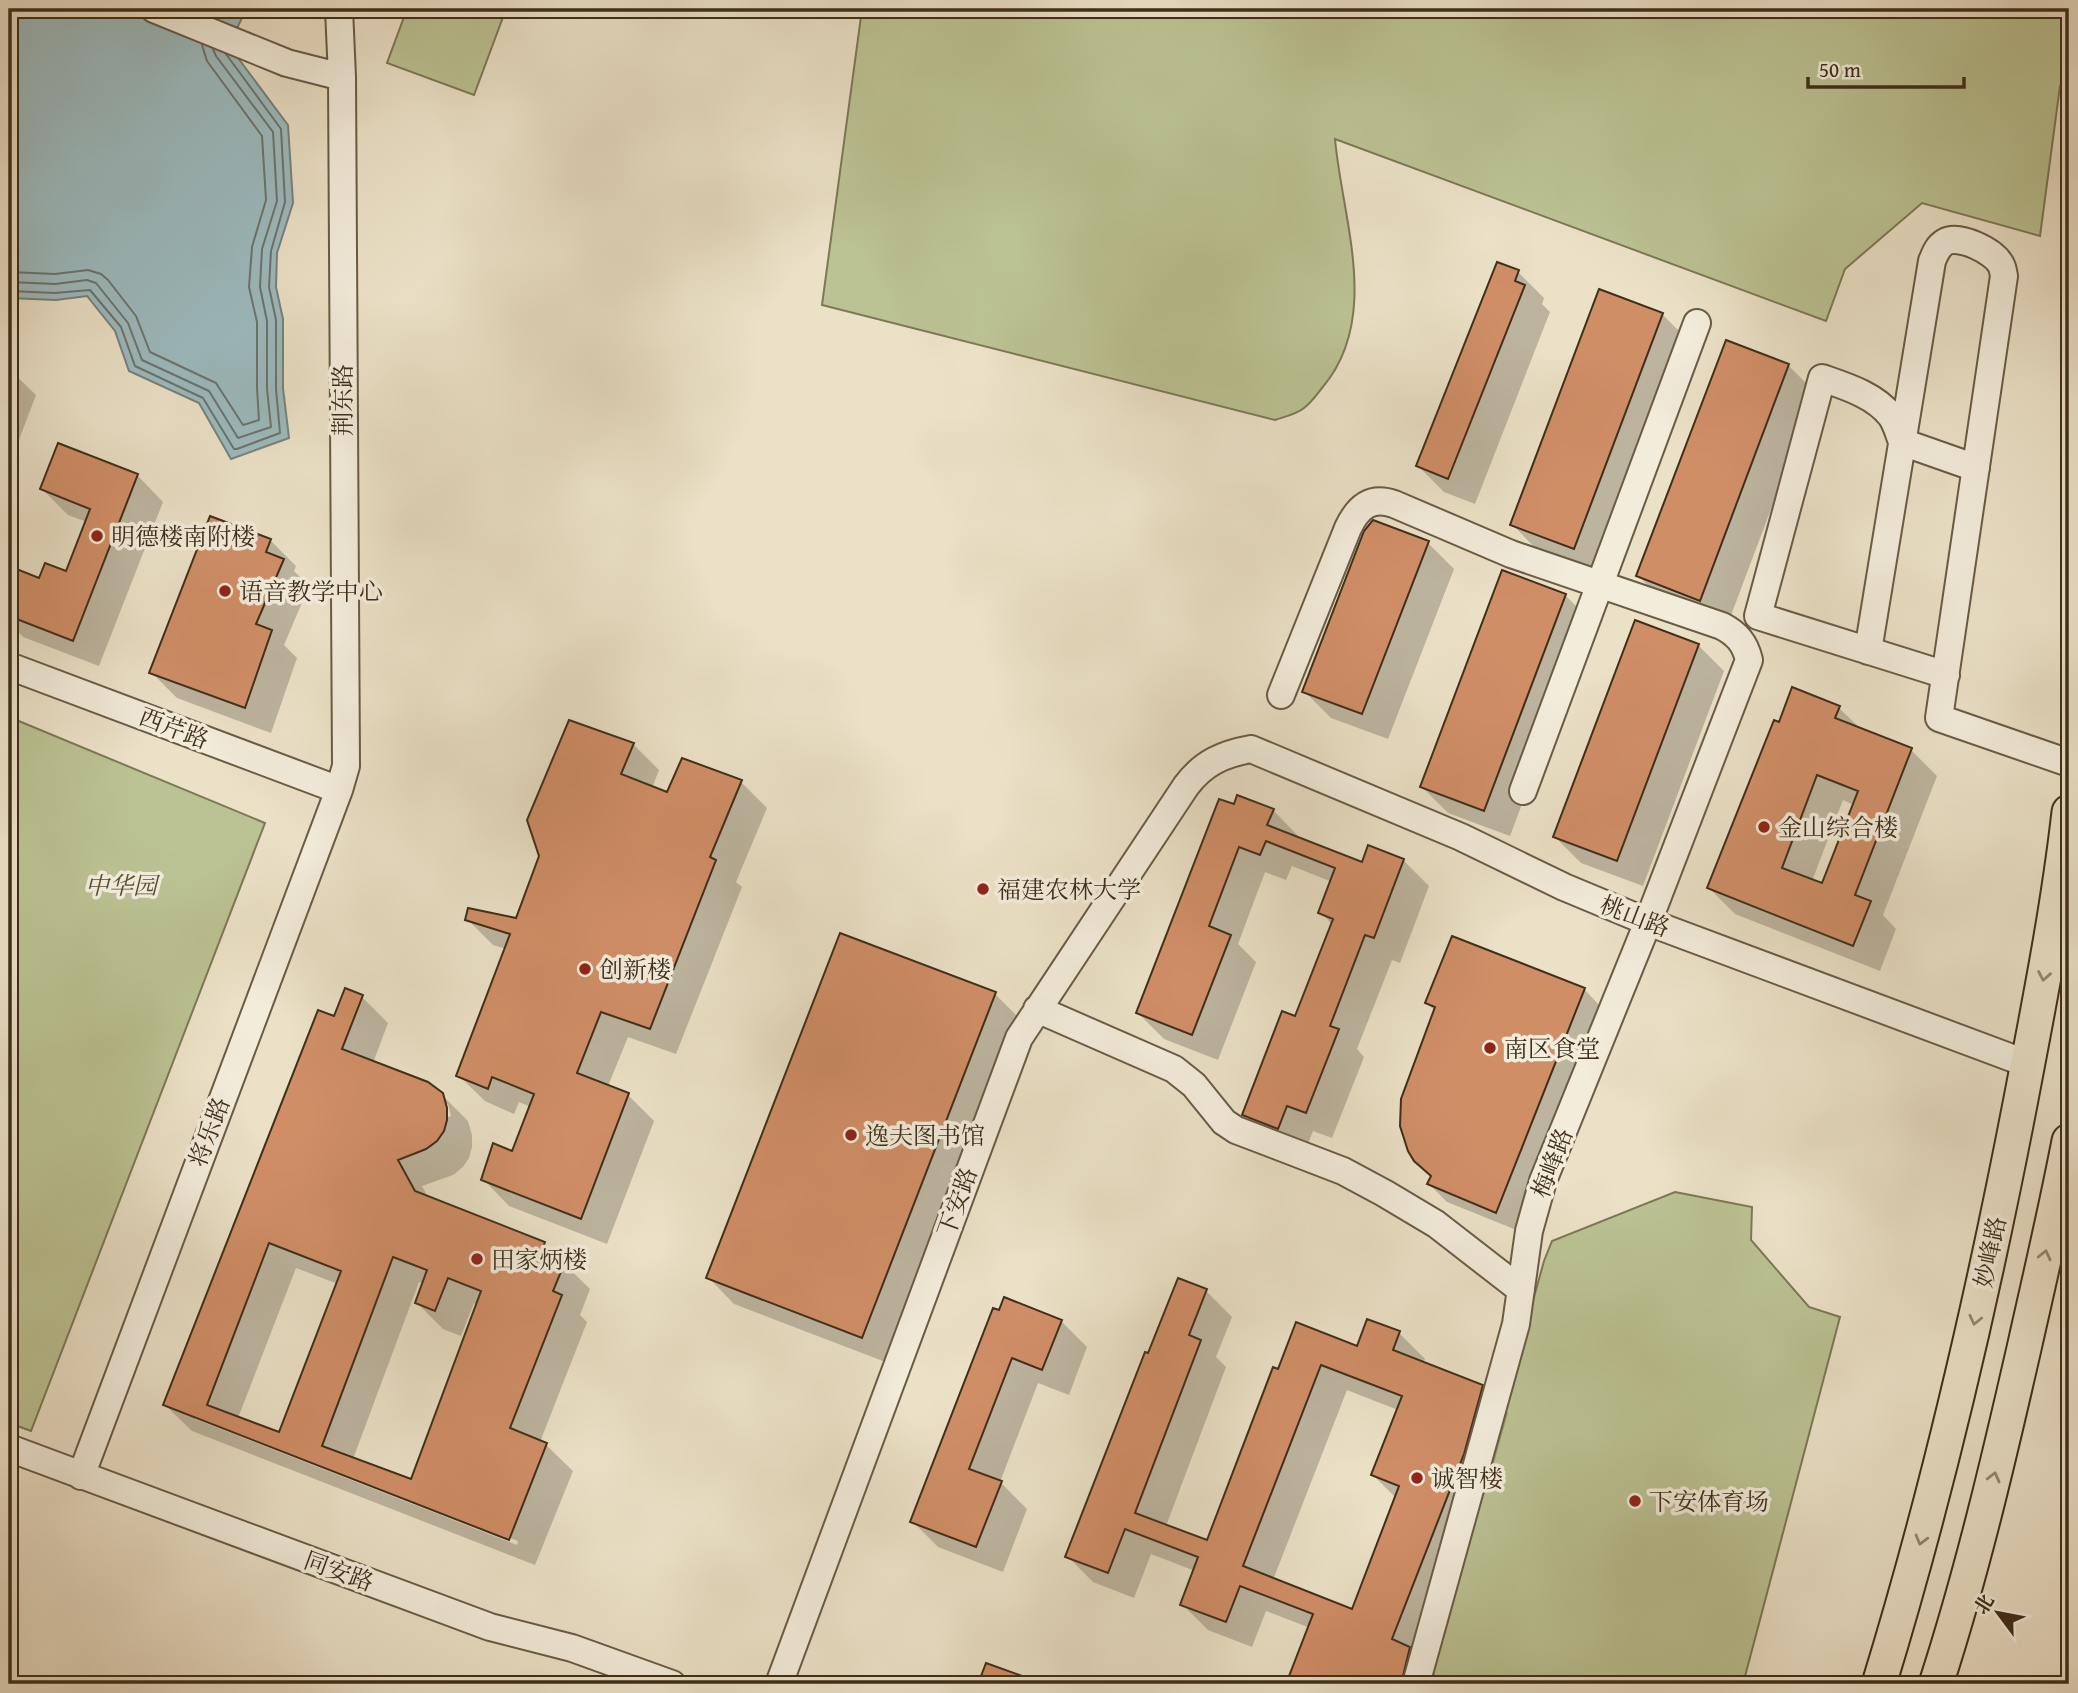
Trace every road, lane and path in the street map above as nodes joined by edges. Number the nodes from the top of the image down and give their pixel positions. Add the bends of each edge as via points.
1 (154, 9) edge
2 (339, 9) edge
3 (342, 77) junction
4 (1697, 323) dead end
5 (1902, 442) junction
6 (1976, 468) junction
7 (1600, 584) junction
8 (1868, 651) junction
9 (9, 666) edge
10 (1946, 676) junction
11 (1281, 695) dead end
12 (1251, 749) joint
13 (2069, 763) edge
14 (339, 790) junction
15 (1523, 791) dead end
16 (2069, 812) edge
17 (1648, 922) junction
18 (1037, 1009) junction
19 (2028, 1064) junction
20 (2069, 1142) edge
21 (1521, 1290) junction
22 (9, 1448) edge
23 (81, 1476) junction
24 (672, 1684) edge
25 (779, 1684) edge
26 (1416, 1684) edge
27 (1879, 1684) edge
28 (1936, 1684) edge

1 - 3 street via 287,63
2 - 3 street, 荆东路
3 - 14 street, 荆东路 via 346,765
4 - 7 street
5 - 6 street
5 - 6 street via 1932,261 1943,243 1951,240 1980,247 2001,264 2004,276
5 - 8 street
5 - 8 street via 1882,408 1852,389 1822,378 1758,615
6 - 10 street
7 - 11 street via 1479,542 1394,504 1372,502 1357,513 1348,528
7 - 15 street
7 - 17 street, 梅峰路 via 1732,631 1749,660
8 - 10 street
9 - 14 street, 西芹路
10 - 13 street via 1939,718
12 - 17 street, 桃山路
12 - 18 street, 下安路 via 1231,752 1195,774
14 - 23 street, 将乐路
16 -> 19 main road, 妙峰路
17 - 19 street, 桃山路
17 - 21 street, 梅峰路 via 1543,1181 1529,1231
18 - 21 street via 1174,1069 1236,1130 1343,1171 1384,1193 1436,1224
18 - 25 street, 下安路 via 1019,1038
19 -> 27 main road, 妙峰路 via 1995,1236 1949,1429
28 -> 20 main road via 2000,1451
21 - 26 street, 梅峰路 via 1516,1324
22 - 23 street, 同安路
23 - 24 street, 同安路 via 490,1626 572,1648

